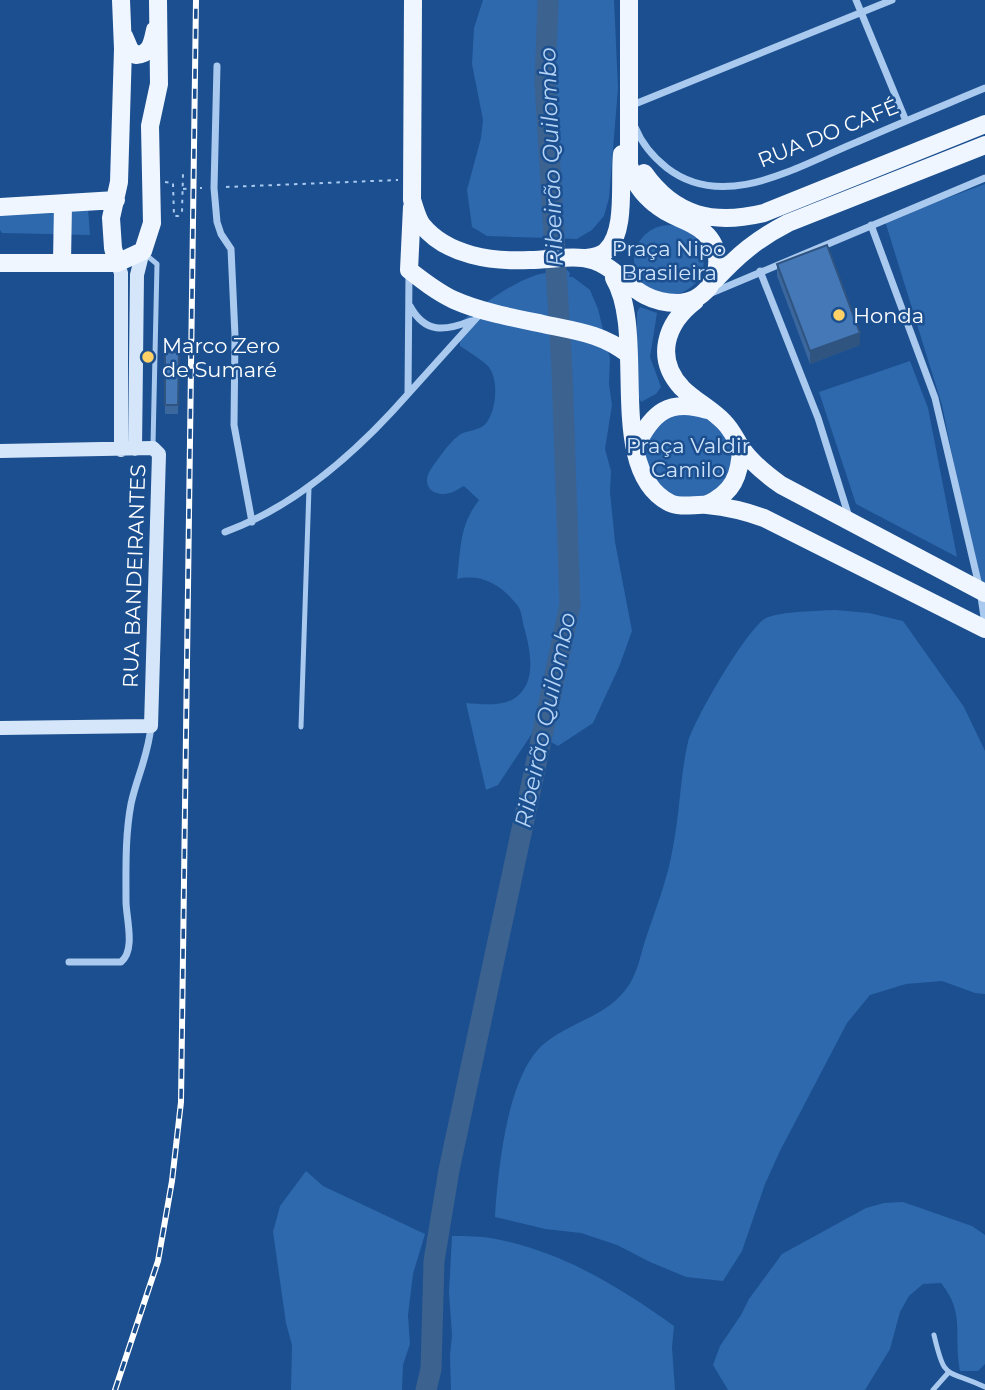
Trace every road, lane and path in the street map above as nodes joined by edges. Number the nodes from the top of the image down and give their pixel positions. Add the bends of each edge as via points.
1 (121, 0) edge
2 (158, 0) edge
3 (413, 0) edge
4 (629, 0) edge
5 (856, 0) edge
6 (892, 0) edge
7 (861, 13) junction
8 (158, 19) junction
9 (122, 29) junction
10 (218, 66) dead end
11 (985, 88) edge
12 (629, 110) junction
13 (906, 121) junction
14 (985, 124) edge
15 (630, 135) junction
16 (985, 145) edge
17 (183, 173) dead end
18 (985, 178) edge
19 (413, 180) junction
20 (164, 182) dead end
21 (214, 188) junction
22 (183, 189) junction
23 (116, 200) junction
24 (412, 200) junction
25 (63, 204) junction
26 (0, 207) edge
27 (872, 225) junction
28 (143, 251) junction
29 (584, 259) junction
30 (3, 261) edge
31 (62, 263) junction
32 (117, 263) junction
33 (409, 270) junction
34 (760, 271) junction
35 (704, 292) junction
36 (410, 305) junction
37 (479, 315) junction
38 (628, 354) junction
39 (408, 394) junction
40 (711, 411) junction
41 (635, 447) junction
42 (153, 448) junction
43 (741, 448) junction
44 (128, 449) junction
45 (0, 451) edge
46 (309, 488) junction
47 (706, 505) junction
48 (252, 522) junction
49 (850, 522) junction
50 (225, 532) dead end
51 (983, 591) edge
52 (985, 627) edge
53 (151, 726) junction
54 (301, 727) dead end
55 (0, 728) edge
56 (69, 962) dead end
57 (934, 1335) dead end
58 (948, 1373) junction
59 (985, 1387) edge
60 (933, 1390) edge

1 - 9 main road
2 - 8 main road
3 - 19 main road
4 - 12 main road
5 - 7 street
6 - 7 street
7 - 12 street
7 - 13 street
8 - 9 main road via 144,55 130,50
8 - 28 main road via 159,84 150,126 152,223
9 - 23 main road
10 - 21 street
11 - 13 street, RUA DO CAFÉ
12 - 13 street, RUA DO CAFÉ via 654,158 677,176 706,186 730,187 773,177
12 - 15 main road
12 - 29 main road via 619,229 606,252
14 - 15 main road via 740,219 691,213 675,205 641,169
15 - 35 main road via 629,165 645,195 674,218 701,229 718,254 717,271
16 - 35 main road via 788,223 741,253
17 - 22 path
18 - 27 street
19 - 21 path
19 - 24 main road
20 - 22 path via 173,183 174,216 182,212
21 - 22 path
21 - 48 street via 217,222 231,249 234,425
23 - 25 main road
23 - 32 main road via 111,218
24 - 29 main road via 429,232 463,253 487,259
24 - 33 main road
25 - 26 main road
25 - 31 main road
27 - 34 street
27 - 51 street via 935,398
28 - 32 main road
28 - 42 lane via 157,264
28 - 44 street via 137,275
29 - 35 main road via 647,298 683,302
29 - 38 main road via 615,278 624,298
30 - 31 main road
31 - 32 main road
32 - 44 street
33 - 36 street
33 - 37 main road
34 - 35 street
34 - 49 street via 818,418
35 - 40 main road via 676,319 666,353 674,377
36 - 37 street via 417,319 438,328 454,327
36 - 39 street
37 - 38 main road via 586,332
37 - 39 street
38 - 41 main road
39 - 46 street via 383,423
40 - 41 main road via 676,406 660,413 647,424
40 - 43 main road via 723,420
41 - 47 main road via 641,473 653,492 672,505
42 - 44 street, RUA BANDEIRANTES
42 - 53 street, RUA BANDEIRANTES via 159,454
43 - 47 main road via 731,489
43 - 49 main road via 781,485
44 - 45 street, RUA BANDEIRANTES
46 - 48 street
46 - 54 lane
47 - 52 main road via 764,518
48 - 50 street
49 - 51 main road
51 - 52 street
53 - 55 street
53 - 56 street via 127,831 129,950 121,962
57 - 58 lane via 941,1366
58 - 59 lane
58 - 60 lane

